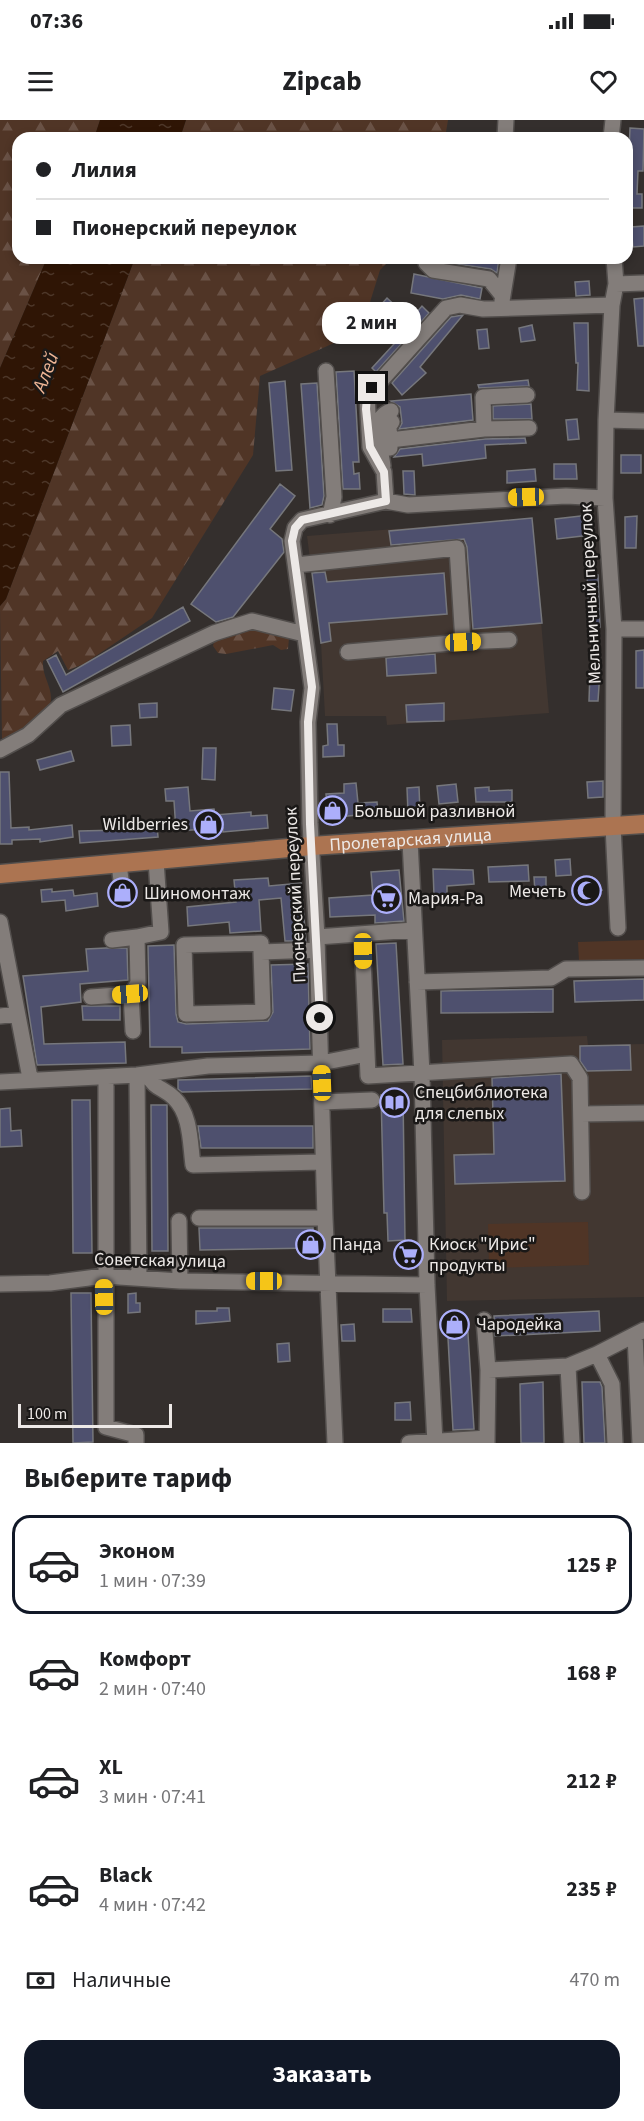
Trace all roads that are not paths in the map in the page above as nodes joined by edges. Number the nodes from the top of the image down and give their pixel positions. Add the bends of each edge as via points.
1 (427, 264) edge
2 (508, 264) edge
3 (614, 264) edge
4 (644, 283) edge
5 (616, 284) junction
6 (502, 301) junction
7 (612, 305) junction
8 (326, 370) dead end
9 (528, 395) dead end
10 (606, 420) junction
11 (644, 421) edge
12 (529, 428) dead end
13 (484, 429) junction
14 (390, 440) junction
15 (384, 472) junction
16 (604, 498) junction
17 (386, 501) junction
18 (330, 515) junction
19 (296, 565) junction
20 (614, 629) junction
21 (644, 629) edge
22 (304, 634) junction
23 (509, 640) dead end
24 (463, 642) junction
25 (348, 652) dead end
26 (0, 750) edge
27 (644, 824) edge
28 (613, 826) junction
29 (410, 841) junction
30 (311, 846) junction
31 (156, 861) junction
32 (119, 864) junction
33 (0, 874) edge
34 (122, 888) dead end
35 (0, 922) edge
36 (618, 928) dead end
37 (414, 930) junction
38 (161, 932) junction
39 (362, 934) junction
40 (137, 937) junction
41 (112, 940) dead end
42 (317, 944) junction
43 (184, 945) junction
44 (261, 952) junction
45 (3, 957) edge
46 (644, 968) edge
47 (417, 982) junction
48 (6, 986) edge
49 (130, 994) junction
50 (91, 998) dead end
51 (17, 1014) junction
52 (0, 1016) edge
53 (133, 1031) dead end
54 (367, 1054) junction
55 (321, 1063) junction
56 (422, 1074) junction
57 (142, 1075) junction
58 (106, 1077) junction
59 (30, 1078) junction
60 (0, 1082) edge
61 (372, 1100) dead end
62 (322, 1102) junction
63 (644, 1113) edge
64 (581, 1114) junction
65 (323, 1162) junction
66 (582, 1192) dead end
67 (199, 1218) dead end
68 (325, 1218) junction
69 (179, 1221) dead end
70 (104, 1276) junction
71 (139, 1278) junction
72 (180, 1281) junction
73 (327, 1282) junction
74 (0, 1284) edge
75 (427, 1285) junction
76 (484, 1320) dead end
77 (639, 1333) edge
78 (597, 1354) junction
79 (568, 1366) junction
80 (488, 1370) junction
81 (487, 1441) edge
82 (435, 1442) edge
83 (136, 1443) edge
84 (335, 1443) edge
85 (409, 1443) edge
86 (572, 1443) edge
87 (615, 1443) edge
88 (640, 1443) edge

1 - 6 street via 433,270 489,279
2 - 6 street
3 - 5 street, Мельничный переулок
4 - 5 street
5 - 7 street, Мельничный переулок
6 - 7 street
6 - 15 street via 483,309 460,305 446,308 372,388 366,409 370,447
7 - 10 street, Мельничный переулок
8 - 18 street via 334,497
9 - 13 street via 483,397
10 - 11 street
10 - 16 street, Мельничный переулок
12 - 13 street
13 - 14 street
14 - 15 street via 391,466
14 - 15 street via 392,417 381,416 377,422
15 - 17 street
16 - 17 street via 566,495 408,505
16 - 20 street, Мельничный переулок
17 - 18 street
18 - 19 street, Пионерский переулок via 302,520 295,528 292,541
19 - 22 street, Пионерский переулок
19 - 24 street via 457,548
20 - 21 street
20 - 28 street, Мельничный переулок
22 - 26 street via 252,621 214,633 61,705 28,735
22 - 30 street, Пионерский переулок via 312,687 308,722
23 - 24 street
24 - 25 street
27 - 28 main road, Пролетарская улица
28 - 29 main road, Пролетарская улица
28 - 36 street, Мельничный переулок
29 - 30 main road, Пролетарская улица
29 - 37 street
30 - 31 main road, Пролетарская улица
30 - 42 street, Пионерский переулок
31 - 32 main road, Пролетарская улица
31 - 38 street
32 - 33 main road, Пролетарская улица
32 - 34 street
35 - 45 street
37 - 39 street
37 - 47 street
38 - 40 street
38 - 43 street
39 - 42 street
39 - 54 street
40 - 41 street
40 - 49 street via 138,982
42 - 44 street
42 - 55 street, Пионерский переулок
43 - 44 street via 261,943
43 - 44 street via 186,1014 263,1012
45 - 48 street
46 - 47 street via 566,969 550,978
47 - 56 street
48 - 51 street
49 - 50 street
49 - 53 street
51 - 52 street
51 - 59 street
54 - 55 street
54 - 56 street via 368,1076
55 - 57 street via 208,1066
55 - 62 street, Пионерский переулок
56 - 64 street via 571,1064 580,1078
56 - 75 street
57 - 58 street
57 - 65 street via 172,1096 186,1115 193,1165
57 - 71 street
58 - 59 street
58 - 70 street
59 - 60 street
61 - 62 street
62 - 65 street, Пионерский переулок
63 - 64 street
64 - 66 street
65 - 68 street, Пионерский переулок
67 - 68 street
68 - 73 street, Пионерский переулок
69 - 72 street
70 - 71 street, Советская улица
70 - 74 street, Советская улица
70 - 83 street via 106,1427 136,1435
71 - 72 street, Советская улица
72 - 73 street, Советская улица
73 - 75 street, Советская улица
73 - 84 street, Пионерский переулок
75 - 82 street
76 - 80 street
77 - 78 street
77 - 88 street
78 - 79 street
78 - 87 street via 612,1384
79 - 80 street
79 - 86 street
80 - 81 street
81 - 82 street
82 - 85 street

